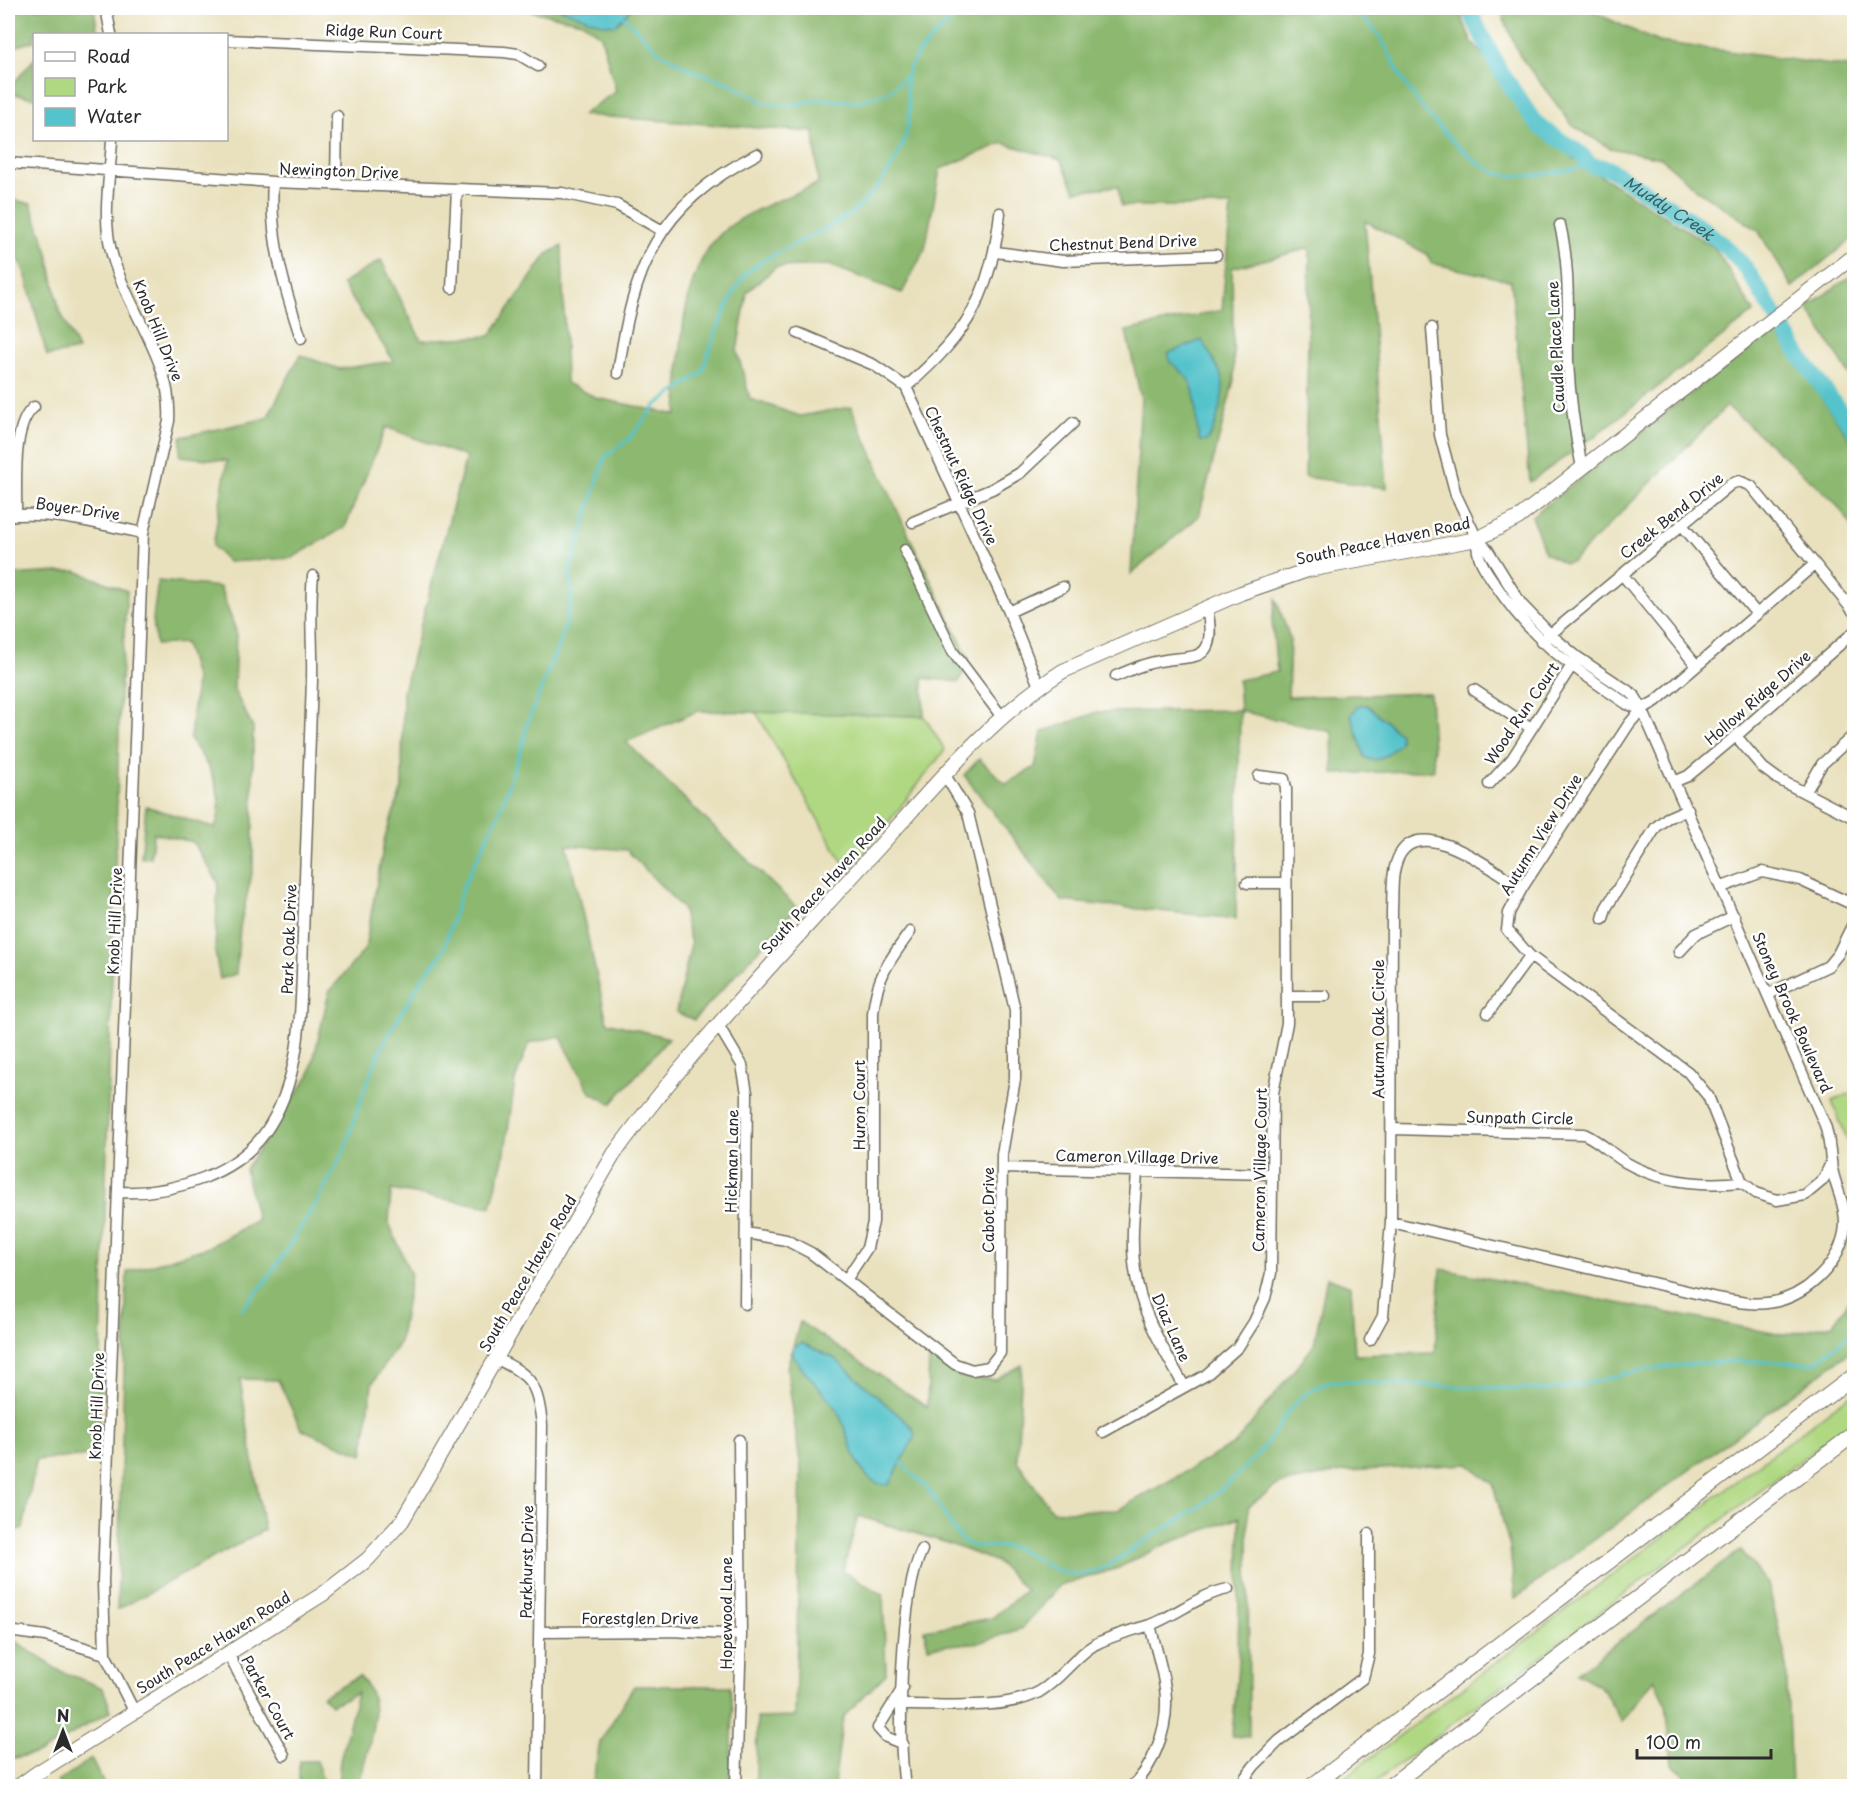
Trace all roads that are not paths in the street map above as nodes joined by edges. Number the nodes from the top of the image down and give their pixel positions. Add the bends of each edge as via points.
1 (106, 8) edge
2 (111, 33) edge
3 (228, 40) edge
4 (538, 66) dead end
5 (337, 116) dead end
6 (112, 141) edge
7 (757, 154) dead end
8 (8, 163) edge
9 (111, 171) junction
10 (273, 182) junction
11 (336, 184) junction
12 (457, 190) junction
13 (1000, 213) dead end
14 (1560, 225) dead end
15 (661, 230) junction
16 (996, 252) junction
17 (1216, 255) dead end
18 (1854, 256) edge
19 (452, 288) dead end
20 (1432, 327) dead end
21 (798, 333) dead end
22 (301, 338) dead end
23 (618, 373) dead end
24 (906, 387) junction
25 (34, 407) dead end
26 (1073, 423) dead end
27 (1582, 468) junction
28 (959, 504) junction
29 (12, 516) edge
30 (913, 522) dead end
31 (1681, 524) junction
32 (143, 533) junction
33 (1478, 539) junction
34 (905, 550) dead end
35 (1815, 564) junction
36 (1622, 574) junction
37 (313, 576) dead end
38 (1063, 587) dead end
39 (1207, 607) junction
40 (1009, 612) junction
41 (1854, 612) edge
42 (1757, 614) junction
43 (1854, 632) edge
44 (1546, 638) junction
45 (1574, 661) junction
46 (1696, 665) junction
47 (1116, 676) dead end
48 (1039, 686) junction
49 (1474, 690) dead end
50 (1642, 709) junction
51 (1002, 717) junction
52 (1531, 728) junction
53 (1854, 735) edge
54 (1736, 736) junction
55 (945, 775) junction
56 (1259, 776) dead end
57 (1676, 781) junction
58 (1489, 784) dead end
59 (1805, 793) junction
60 (1688, 809) junction
61 (1854, 818) edge
62 (1287, 883) junction
63 (1247, 884) dead end
64 (1522, 888) junction
65 (1722, 888) junction
66 (1854, 905) edge
67 (1734, 916) junction
68 (1603, 919) dead end
69 (1854, 922) edge
70 (910, 932) dead end
71 (1679, 952) dead end
72 (1530, 956) junction
73 (1768, 993) junction
74 (1287, 996) junction
75 (1325, 996) dead end
76 (1488, 1013) dead end
77 (718, 1025) junction
78 (1392, 1129) junction
79 (1831, 1162) junction
80 (1002, 1168) junction
81 (1137, 1172) junction
82 (1271, 1174) junction
83 (1742, 1182) junction
84 (119, 1192) junction
85 (1391, 1222) junction
86 (746, 1233) junction
87 (846, 1281) junction
88 (745, 1304) dead end
89 (1370, 1340) dead end
90 (497, 1359) junction
91 (1854, 1376) edge
92 (1184, 1386) junction
93 (1103, 1432) dead end
94 (1854, 1434) edge
95 (740, 1440) dead end
96 (1369, 1533) dead end
97 (922, 1551) dead end
98 (1228, 1589) dead end
99 (1150, 1625) junction
100 (8, 1631) edge
101 (540, 1632) junction
102 (741, 1635) junction
103 (105, 1654) junction
104 (228, 1654) junction
105 (904, 1687) junction
106 (903, 1705) junction
107 (134, 1711) junction
108 (903, 1744) junction
109 (284, 1755) dead end
110 (19, 1786) edge
111 (537, 1786) edge
112 (736, 1786) edge
113 (905, 1786) edge
114 (1132, 1786) edge
115 (1239, 1786) edge
116 (1312, 1786) edge
117 (1390, 1786) edge

1 - 2 street
3 - 4 street, Ridge Run Court via 504,52 518,54
5 - 11 street
6 - 9 street, Knob Hill Drive
7 - 15 street via 708,183
8 - 9 street, Newington Drive
9 - 10 street, Newington Drive
9 - 32 street, Knob Hill Drive via 106,214 113,260 160,365 170,402
10 - 11 street, Newington Drive
10 - 22 street via 275,246
11 - 12 street, Newington Drive
12 - 15 street, Newington Drive via 562,193 593,199 617,205
12 - 19 street
13 - 16 street
14 - 27 street, Caudle Place Lane via 1569,291 1570,383
15 - 23 street via 635,287
16 - 17 street, Chestnut Bend Drive via 1064,261
16 - 24 street via 980,297 961,332
18 - 27 main road, South Peace Haven Road
20 - 33 street, Stoney Brook Boulevard via 1440,435 1456,495
21 - 24 street via 874,366
24 - 28 street, Chestnut Ridge Drive
25 - 29 street via 25,414 19,436
26 - 28 street via 1020,473
27 - 33 main road, South Peace Haven Road via 1518,518
28 - 30 street
28 - 40 street, Chestnut Ridge Drive
29 - 32 street, Boyer Drive via 73,520
31 - 35 street, Creek Bend Drive via 1731,484 1743,481
31 - 36 street, Creek Bend Drive
31 - 42 street
32 - 84 street, Knob Hill Drive
33 - 39 main road, South Peace Haven Road via 1308,570
33 - 44 street, Stoney Brook Boulevard via 1476,553 1485,568 1524,624
34 - 51 street via 952,652
35 - 41 street, Creek Bend Drive
35 - 42 street, Autumn View Drive
36 - 44 street, Creek Bend Drive
36 - 46 street
37 - 84 street, Park Oak Drive via 301,997 285,1096 270,1127 232,1162 190,1184 166,1191
38 - 40 street
39 - 47 street via 1212,635 1202,653 1147,663
39 - 48 main road, South Peace Haven Road
40 - 48 street, Chestnut Ridge Drive
42 - 46 street, Autumn View Drive
43 - 54 street, Hollow Ridge Drive
44 - 45 street, Stoney Brook Boulevard
45 - 50 street, Stoney Brook Boulevard via 1634,695
45 - 52 street, Wood Run Court
46 - 50 street, Autumn View Drive
48 - 51 main road, South Peace Haven Road
49 - 52 street
50 - 57 street, Stoney Brook Boulevard
50 - 64 street, Autumn View Drive
51 - 55 main road, South Peace Haven Road
52 - 58 street, Wood Run Court via 1512,759
53 - 59 street via 1822,764
54 - 57 street, Hollow Ridge Drive via 1688,776
54 - 59 street via 1763,768
55 - 77 main road, South Peace Haven Road
55 - 80 street, Cabot Drive via 968,813 1015,1010 1015,1079
56 - 62 street, Cameron Village Court via 1284,779
57 - 60 street, Stoney Brook Boulevard
59 - 61 street
60 - 65 street, Stoney Brook Boulevard
60 - 68 street via 1656,827
62 - 63 street
62 - 74 street, Cameron Village Court
64 - 72 street, Autumn View Drive via 1509,913 1507,930
64 - 78 street, Autumn Oak Circle via 1437,841 1418,842 1402,850 1395,866 1392,899
65 - 66 street via 1762,872 1800,880
65 - 67 street, Stoney Brook Boulevard
67 - 71 street via 1695,934
67 - 73 street, Stoney Brook Boulevard
69 - 73 street via 1828,966
70 - 87 street, Huron Court via 883,970 876,990 873,1221 867,1248
72 - 76 street
72 - 83 street, Autumn View Drive via 1688,1072 1708,1096
73 - 79 street, Stoney Brook Boulevard via 1825,1125
74 - 75 street
74 - 82 street, Cameron Village Court via 1284,1047 1273,1093
77 - 86 street, Hickman Lane via 742,1065 747,1093
77 - 90 main road, South Peace Haven Road via 654,1099 614,1154
78 - 83 street, Sunpath Circle via 1584,1134 1624,1161 1656,1176 1699,1185
78 - 85 street, Autumn Oak Circle
79 - 83 street via 1818,1185 1796,1199 1767,1198
79 - 85 street, Stoney Brook Boulevard via 1844,1220 1837,1252 1820,1277 1800,1291 1768,1303 1717,1298
80 - 81 street, Cameron Village Drive
80 - 87 street, Cabot Drive via 1000,1353 989,1367 972,1370 955,1364
81 - 82 street, Cameron Village Drive
81 - 92 street, Diaz Lane via 1135,1272 1153,1328
82 - 92 street, Cameron Village Court via 1273,1252 1265,1298 1238,1347 1206,1375
84 - 103 street, Knob Hill Drive via 104,1581
85 - 89 street, Autumn Oak Circle via 1383,1316
86 - 87 street, Cabot Drive via 799,1245
86 - 88 street, Hickman Lane
90 - 101 street, Parkhurst Drive via 527,1375 538,1392 542,1424
90 - 104 main road, South Peace Haven Road via 402,1521 368,1559 323,1594
91 - 116 highway
92 - 93 street, Cameron Village Court
94 - 117 highway
95 - 102 street, Hopewood Lane
96 - 115 street via 1369,1654 1363,1678 1279,1741
97 - 105 street via 909,1593
98 - 99 street via 1208,1593
99 - 106 street via 1093,1646 1039,1692 1021,1699
99 - 114 street via 1168,1705 1166,1726 1142,1778
100 - 103 street via 45,1636
101 - 102 street, Forestglen Drive
101 - 111 street, Parkhurst Drive
102 - 112 street, Hopewood Lane
103 - 107 street, Knob Hill Drive
104 - 107 main road, South Peace Haven Road
104 - 109 street, Parker Court
105 - 106 street
105 - 108 street via 878,1728 886,1737
106 - 108 street
107 - 110 main road, South Peace Haven Road
108 - 113 street

